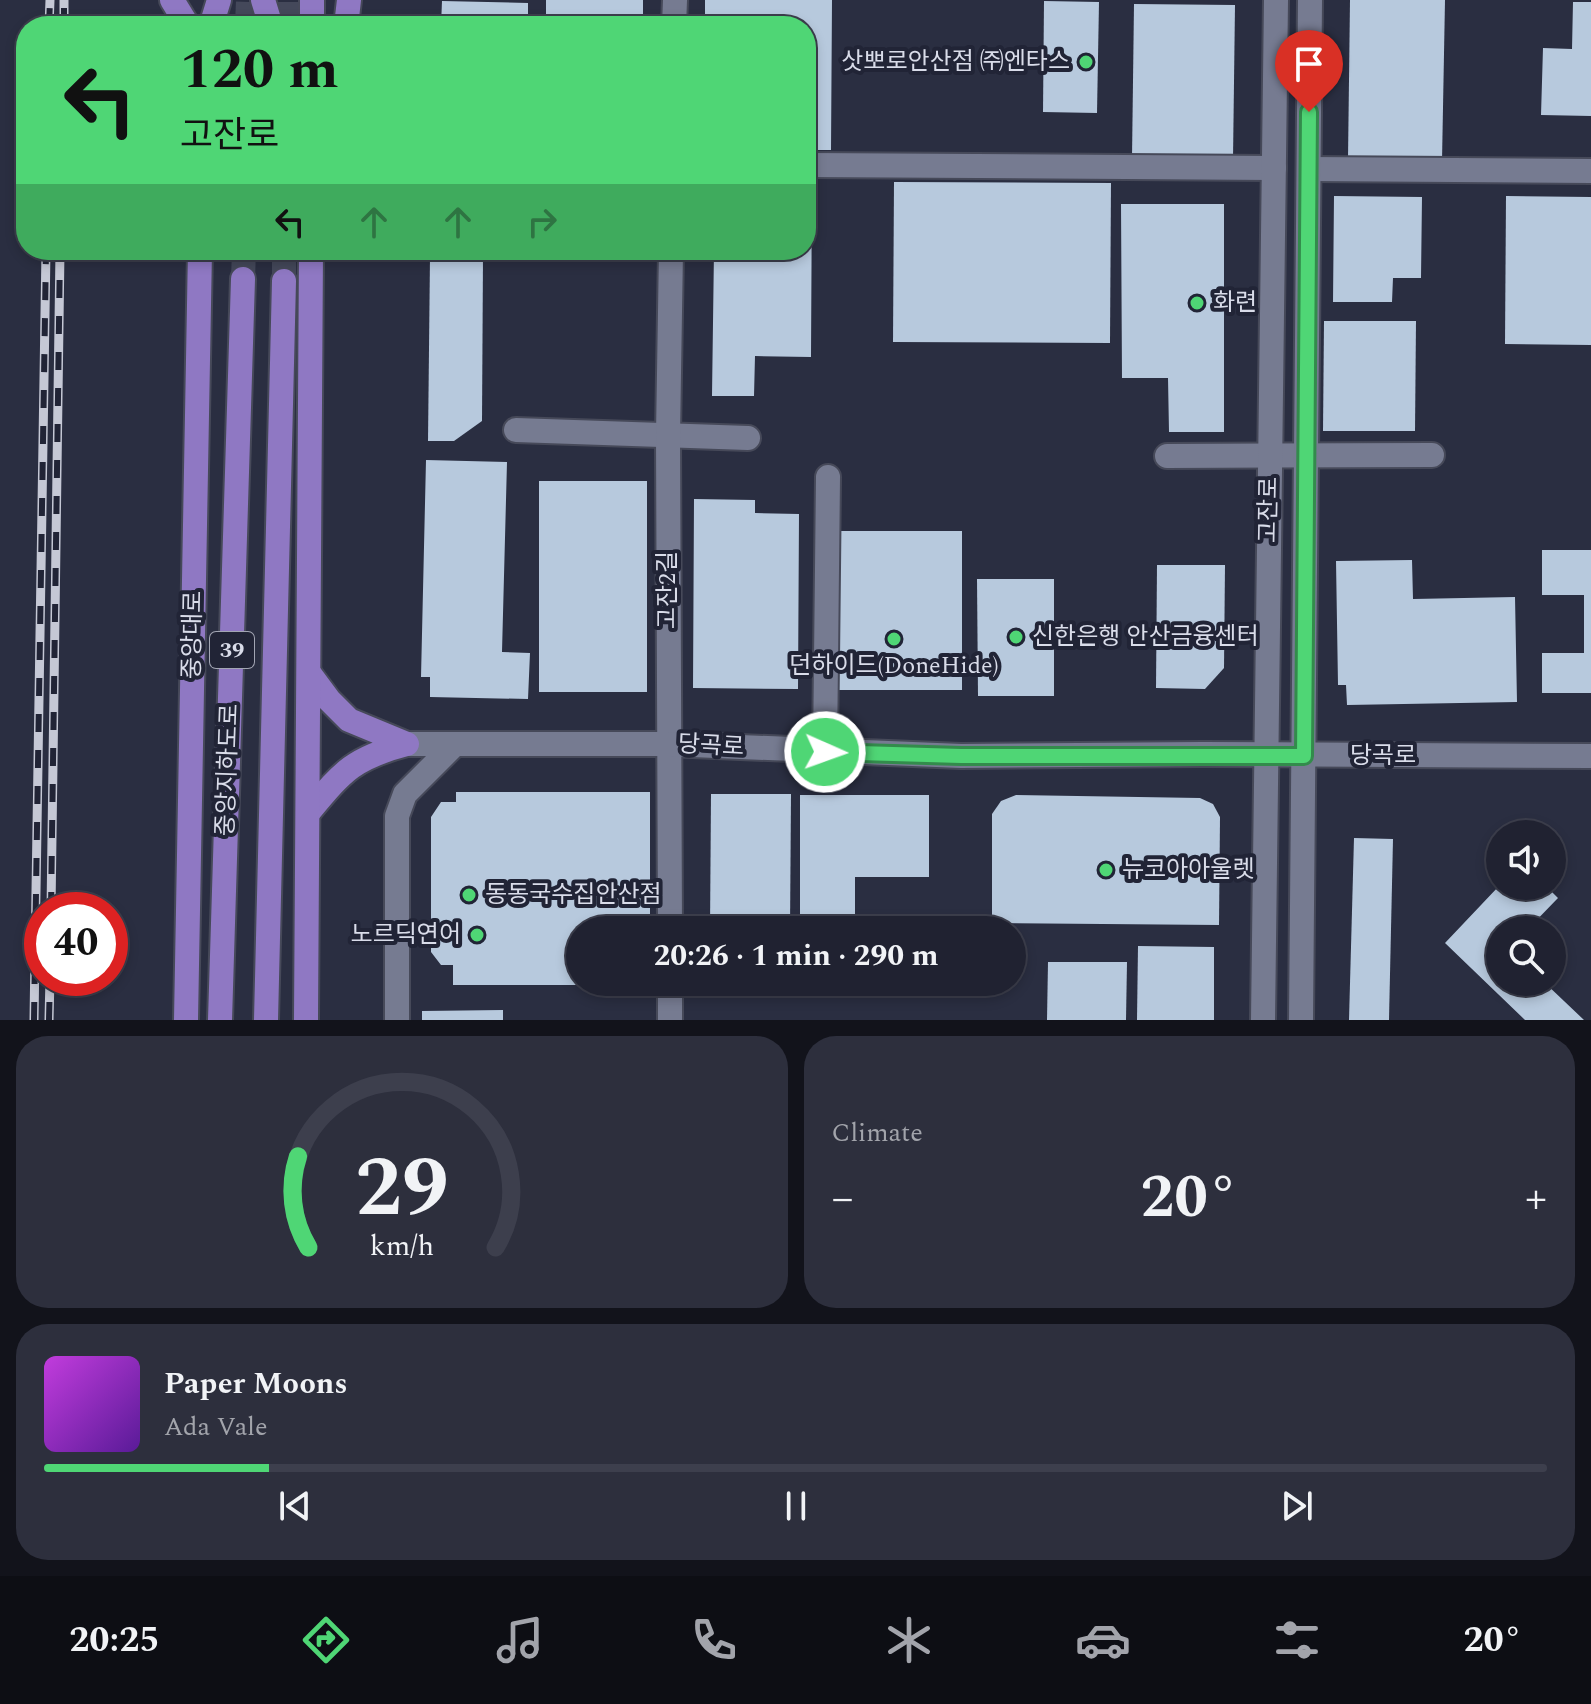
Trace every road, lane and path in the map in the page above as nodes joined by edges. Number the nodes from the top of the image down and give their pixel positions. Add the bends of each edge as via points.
1 (1276, 0) edge
2 (1310, 0) edge
3 (816, 165) edge
4 (1274, 168) junction
5 (1309, 169) junction
6 (1591, 171) edge
7 (200, 260) edge
8 (311, 260) edge
9 (671, 260) edge
10 (243, 279) tunnel mouth
11 (284, 281) tunnel mouth
12 (516, 430) dead end
13 (668, 435) junction
14 (748, 438) dead end
15 (1270, 455) junction
16 (1432, 455) dead end
17 (1167, 456) dead end
18 (1306, 456) junction
19 (828, 477) dead end
20 (309, 673) junction
21 (407, 744) junction
22 (668, 744) junction
23 (454, 745) junction
24 (825, 752) junction
25 (1265, 755) junction
26 (1304, 756) junction
27 (1591, 756) edge
28 (308, 813) junction
29 (670, 916) edge
30 (670, 996) edge
31 (186, 1020) edge
32 (220, 1020) edge
33 (266, 1020) edge
34 (306, 1020) edge
35 (397, 1020) edge
36 (670, 1020) edge
37 (1263, 1020) edge
38 (1301, 1020) edge

1 - 4 street, 고잔로
2 - 5 street, 고잔로
3 - 4 street
4 - 15 street, 고잔로
5 - 6 street
5 - 18 street, 고잔로
7 - 31 main road, 중앙대로
8 - 20 main road
9 - 13 street, 고잔2길
10 - 32 main road, 중앙지하도로 / 39
11 - 33 main road, 중앙지하도로 / 39
12 - 13 street
13 - 14 street
13 - 22 street, 고잔2길
15 - 17 street
15 - 18 street
15 - 25 street, 고잔로
16 - 18 street
18 - 26 street, 고잔로
19 - 24 street
20 - 21 main road via 349,720
20 - 28 main road
21 - 23 street, 당곡로
21 - 28 main road via 371,753 347,769
22 - 23 street, 당곡로
22 - 24 street, 당곡로
22 - 29 street, 고잔2길
23 - 35 street via 405,794 397,816
24 - 25 street, 당곡로
25 - 26 street, 당곡로
25 - 37 street, 고잔로
26 - 27 street, 당곡로
26 - 38 street, 고잔로
28 - 34 main road
30 - 36 street

